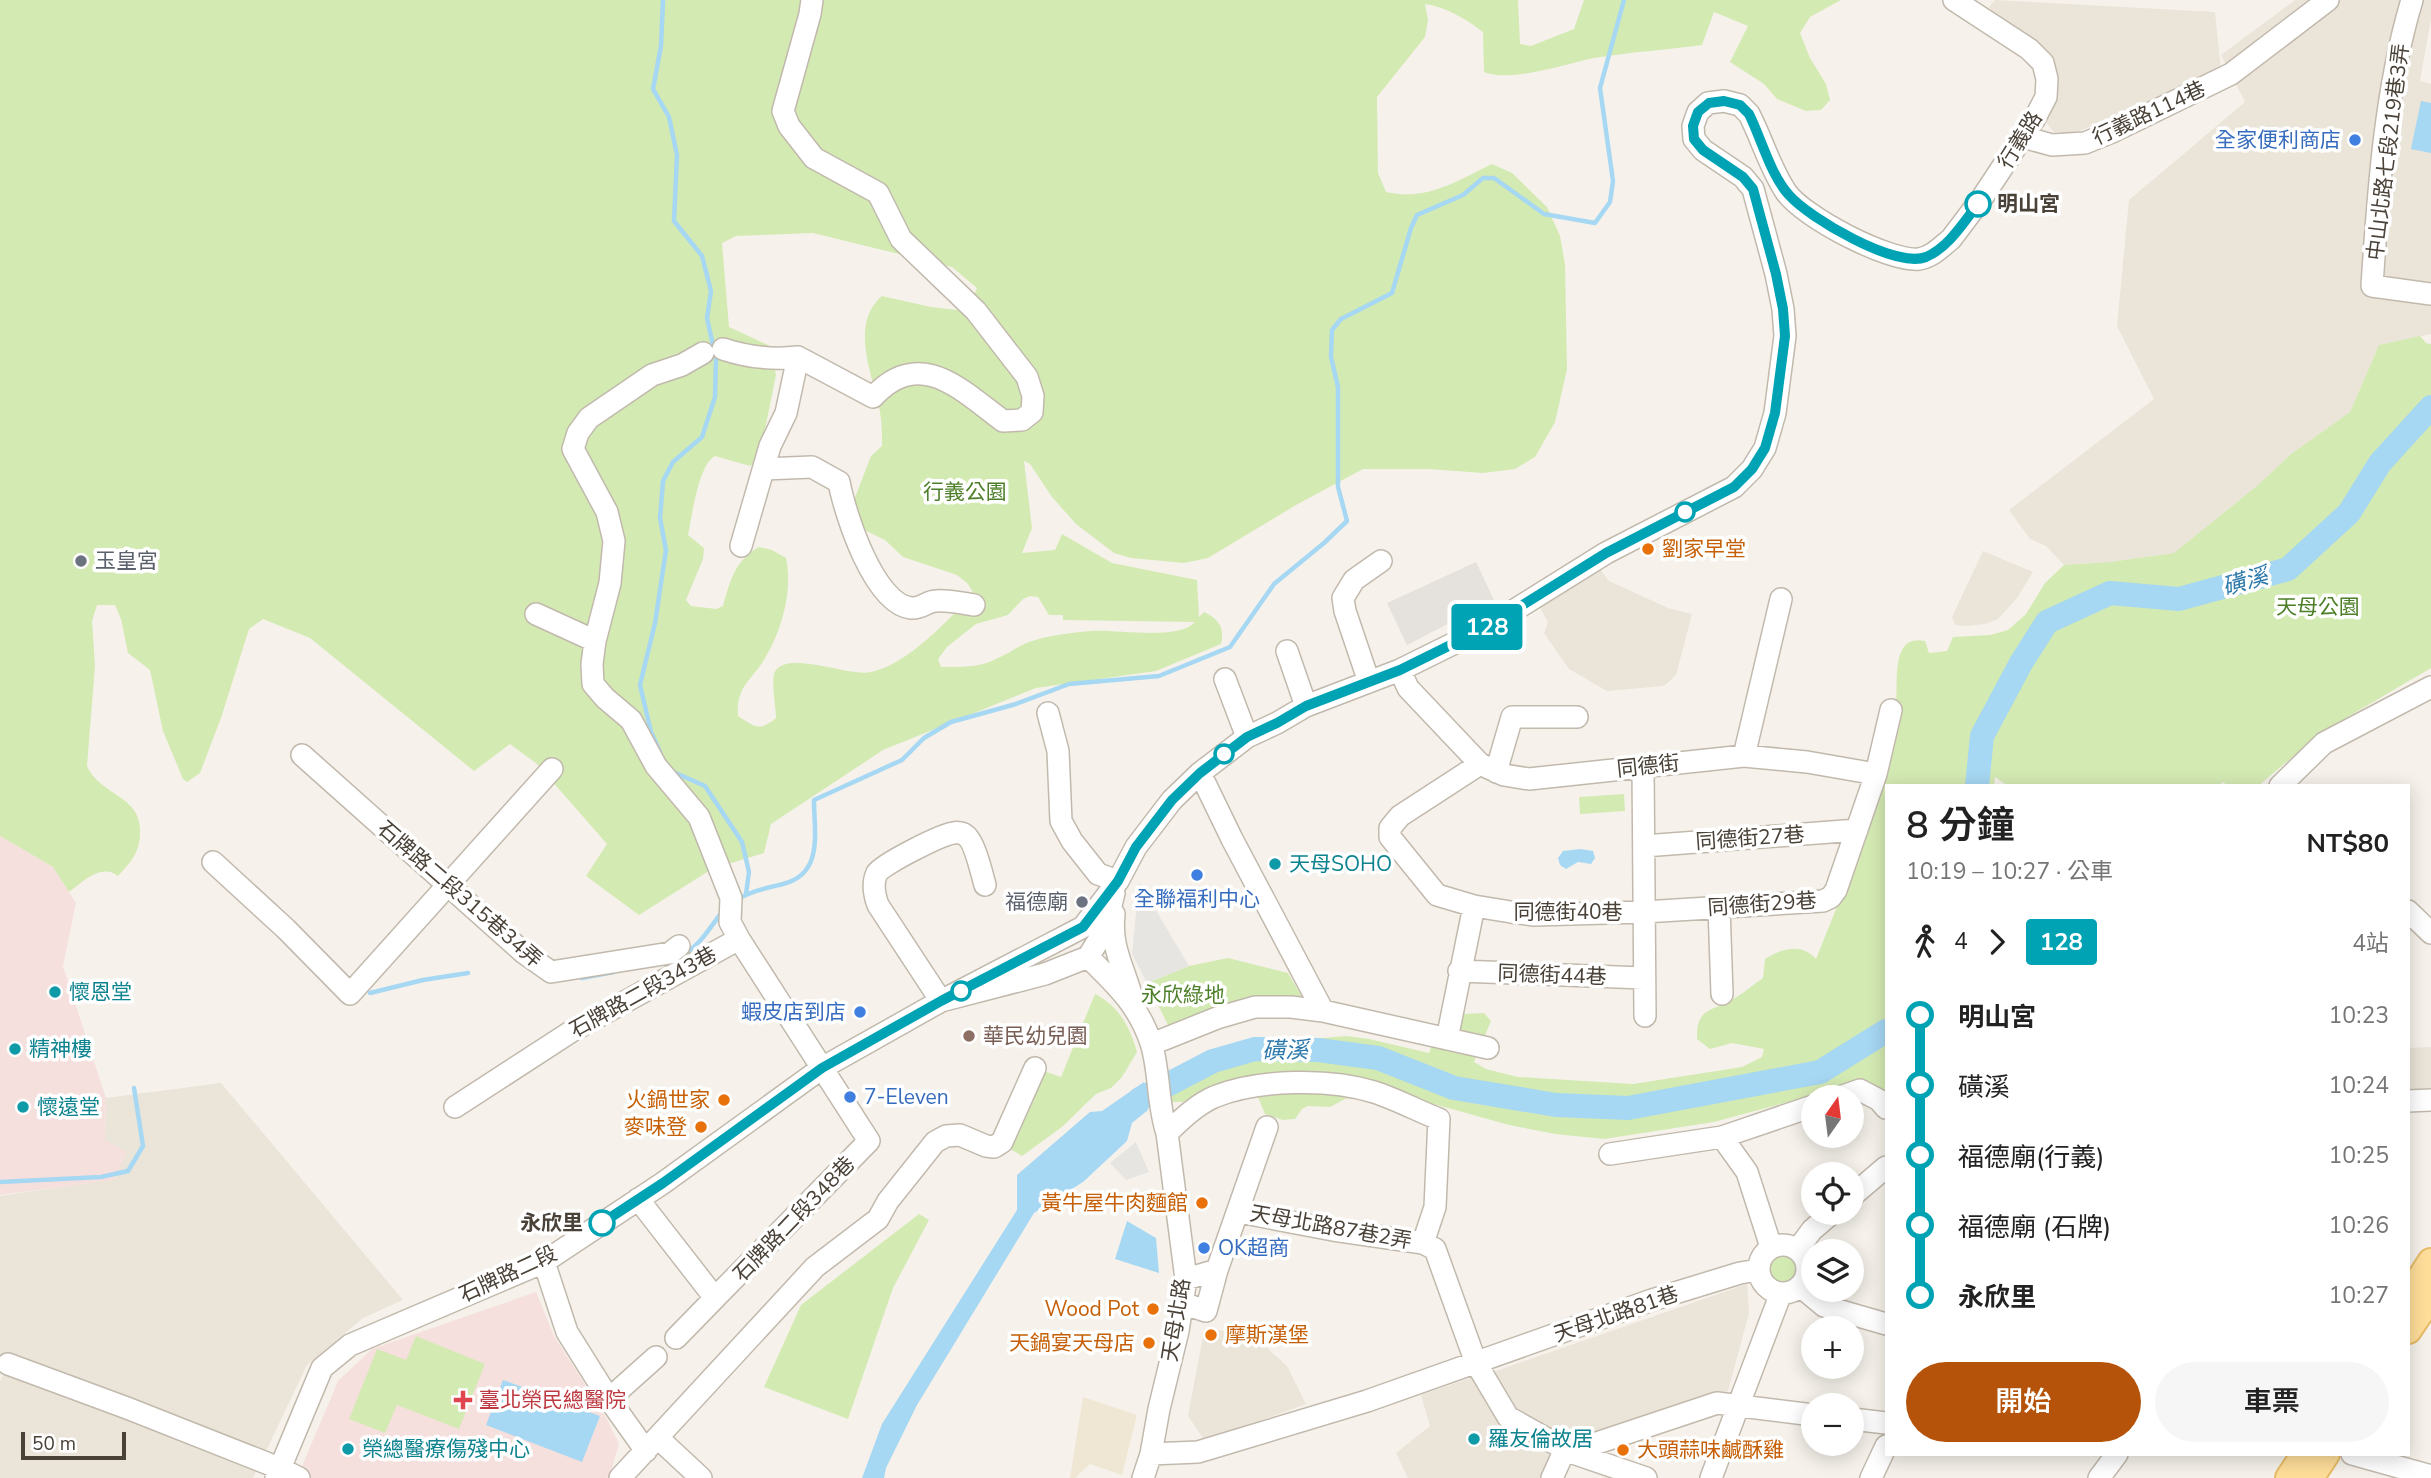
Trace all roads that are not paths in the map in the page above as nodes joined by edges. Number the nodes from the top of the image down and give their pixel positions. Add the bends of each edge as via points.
1 (812, 0) edge
2 (1954, 0) edge
3 (2328, 0) edge
4 (2412, 0) edge
5 (2023, 137) junction
6 (2431, 294) edge
7 (798, 357) junction
8 (764, 468) junction
9 (741, 546) dead end
10 (1381, 561) dead end
11 (1781, 599) dead end
12 (974, 605) dead end
13 (537, 614) dead end
14 (595, 640) junction
15 (1287, 651) dead end
16 (1400, 670) junction
17 (1225, 679) dead end
18 (1368, 682) junction
19 (2431, 687) edge
20 (1306, 706) junction
21 (1891, 710) dead end
22 (1048, 713) dead end
23 (1577, 716) dead end
24 (1247, 737) junction
25 (302, 755) dead end
26 (1744, 756) junction
27 (1643, 766) junction
28 (1488, 768) junction
29 (552, 769) dead end
30 (1200, 773) junction
31 (1876, 774) junction
32 (2282, 784) edge
33 (1857, 831) junction
34 (1644, 846) junction
35 (213, 862) dead end
36 (1118, 881) junction
37 (447, 883) junction
38 (985, 885) dead end
39 (1474, 906) junction
40 (1719, 907) junction
41 (1644, 912) junction
42 (2410, 913) edge
43 (2431, 933) edge
44 (738, 939) junction
45 (679, 946) dead end
46 (1088, 957) junction
47 (1460, 971) junction
48 (1644, 978) junction
49 (1722, 994) dead end
50 (941, 1001) junction
51 (1134, 1004) junction
52 (1323, 1011) junction
53 (1645, 1016) dead end
54 (1447, 1039) junction
55 (1152, 1044) junction
56 (1488, 1048) dead end
57 (822, 1068) junction
58 (1035, 1068) dead end
59 (1864, 1092) edge
60 (2431, 1100) edge
61 (2410, 1101) edge
62 (455, 1107) dead end
63 (1885, 1107) edge
64 (1801, 1110) edge
65 (1165, 1126) junction
66 (1267, 1126) dead end
67 (1722, 1137) junction
68 (1610, 1154) dead end
69 (1885, 1168) edge
70 (1864, 1186) edge
71 (638, 1199) junction
72 (1239, 1212) junction
73 (1817, 1225) edge
74 (1423, 1242) junction
75 (1771, 1247) junction
76 (1798, 1249) junction
77 (544, 1262) junction
78 (2431, 1262) edge
79 (1217, 1270) junction
80 (1758, 1270) junction
81 (1186, 1279) junction
82 (1790, 1290) junction
83 (2410, 1295) edge
84 (2431, 1296) edge
85 (716, 1298) junction
86 (1182, 1303) junction
87 (1885, 1324) edge
88 (2410, 1327) edge
89 (676, 1338) dead end
90 (656, 1357) dead end
91 (1476, 1363) junction
92 (8, 1364) dead end
93 (608, 1399) junction
94 (1738, 1406) junction
95 (1801, 1414) edge
96 (1864, 1420) edge
97 (1885, 1423) edge
98 (652, 1445) junction
99 (1885, 1448) edge
100 (1570, 1452) junction
101 (1151, 1454) junction
102 (2116, 1456) edge
103 (2304, 1456) edge
104 (2325, 1456) edge
105 (2337, 1456) edge
106 (2359, 1456) edge
107 (278, 1473) edge
108 (2431, 1476) edge
109 (299, 1478) edge
110 (620, 1478) edge
111 (701, 1478) edge
112 (1143, 1478) edge
113 (1552, 1478) edge
114 (1646, 1478) edge
115 (1711, 1478) edge
116 (1871, 1478) edge
117 (2099, 1478) edge
118 (2289, 1478) edge
119 (2310, 1478) edge
120 (2407, 1478) edge

1 - 7 street via 783,111 789,126 814,158 878,193 901,239 975,312 1027,377 1032,412 1022,419 1003,421 956,387 925,372 902,375 873,397
2 - 5 street, 行義路 via 2029,49 2043,64 2046,97
3 - 5 street, 行義路114巷 via 2231,74 2085,143 2052,145
4 - 6 street, 中山北路七段219巷3弄 via 2387,132 2372,286
5 - 16 street, 行義路 via 1951,239 1936,252 1908,259 1857,241 1805,210 1788,194 1749,114 1740,105 1709,103 1698,112 1694,139 1753,189 1776,274 1785,336 1780,384 1765,448 1734,487 1606,553 1489,626
7 - 8 street via 786,412
7 - 14 street via 713,351 652,375 589,418 578,433 573,449 607,512 614,541 610,583
8 - 9 street
8 - 12 street via 812,467 839,482 858,546 891,600 909,608 933,600
10 - 18 street via 1354,580 1343,598
11 - 26 street
13 - 14 street
14 - 44 street via 593,684 631,720 656,766 699,817 732,898 730,922
15 - 20 street
16 - 18 street, 行義路
16 - 28 street via 1408,688
17 - 24 street
18 - 20 street, 行義路
19 - 32 street via 2324,743
20 - 24 street, 行義路
21 - 31 street
22 - 36 street via 1058,751 1061,821 1098,874
23 - 28 street via 1512,717
24 - 30 street, 行義路
25 - 37 street, 石牌路二段315巷34弄
26 - 27 street, 同德街
26 - 31 street, 同德街
27 - 28 street, 同德街 via 1529,779
27 - 34 street
28 - 39 street, 同德街40巷 via 1400,816 1390,828 1390,837 1437,895
29 - 37 street
30 - 36 street, 行義路 via 1164,809
30 - 52 street
31 - 33 street, 同德街29巷
33 - 34 street, 同德街27巷
33 - 40 street, 同德街29巷 via 1836,890 1824,901
34 - 41 street
35 - 37 street via 350,994
36 - 46 street via 1105,930
36 - 50 street via 1083,927
36 - 51 street via 1112,932
37 - 45 street, 石牌路二段315巷34弄 via 551,972 670,953
38 - 50 street via 970,840 956,832 879,870 874,880 878,905
39 - 41 street, 同德街40巷 via 1534,915
39 - 47 street
40 - 41 street, 同德街29巷
40 - 49 street
41 - 48 street
42 - 43 street
44 - 57 street, 石牌路二段343巷
44 - 62 street, 石牌路二段343巷 via 572,1031
46 - 50 street, 石牌路二段 via 1045,974
46 - 51 street
47 - 48 street, 同德街44巷
47 - 54 street
48 - 53 street
50 - 57 street, 石牌路二段
51 - 55 street
52 - 54 street
52 - 55 street via 1255,1007
54 - 56 street
55 - 65 street, 天母北路
57 - 71 street, 石牌路二段
57 - 85 street, 石牌路二段348巷 via 869,1141
58 - 98 street via 1002,1142 986,1146 960,1135 935,1142 878,1219 815,1267
59 - 63 street
60 - 61 street
64 - 67 street
65 - 74 street via 1214,1097 1311,1081 1374,1092 1439,1119 1435,1207
65 - 81 street, 天母北路
66 - 72 street, 天母北路87巷2弄
67 - 68 street
67 - 75 street via 1747,1172
69 - 70 street
71 - 77 street, 石牌路二段
71 - 85 street
72 - 74 street, 天母北路87巷2弄
72 - 79 street, 天母北路87巷2弄
73 - 76 street
74 - 91 street via 1435,1249
75 - 76 street via 1785,1244
75 - 80 street via 1761,1257
76 - 82 street via 1806,1260 1807,1274
77 - 93 street via 567,1332
77 - 107 street, 石牌路二段 via 349,1345 322,1368
78 - 83 main road
79 - 81 street
79 - 86 street, 天母北路87巷2弄 via 1206,1311
80 - 82 street via 1768,1288
80 - 91 street, 天母北路81巷 via 1652,1300
81 - 86 street, 天母北路
82 - 87 street via 1824,1306
82 - 94 street
84 - 88 main road
85 - 89 street
86 - 101 street, 天母北路
90 - 93 street
91 - 100 street via 1508,1417
91 - 101 street, 天母北路81巷 via 1198,1452
92 - 107 street via 127,1408
93 - 98 street
94 - 95 street
94 - 100 street via 1717,1403
94 - 115 street
96 - 97 street
98 - 110 street
98 - 111 street
99 - 116 street
100 - 113 street via 1562,1456
100 - 114 street
101 - 112 street, 天母北路
102 - 117 street
103 - 118 main road
104 - 119 main road
105 - 120 street
106 - 108 street
107 - 109 street

